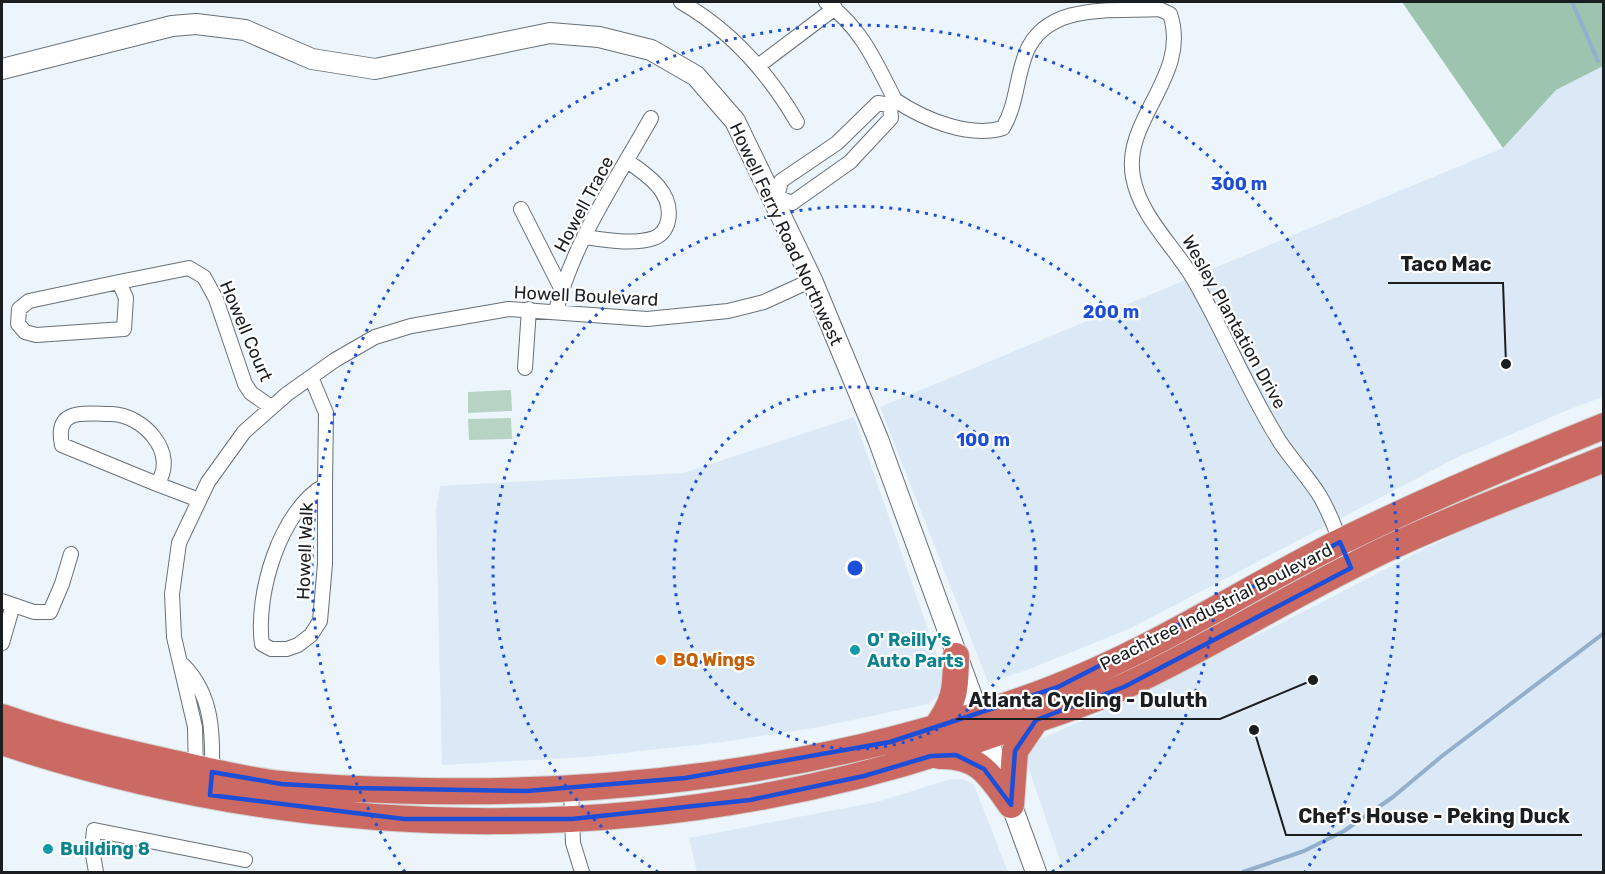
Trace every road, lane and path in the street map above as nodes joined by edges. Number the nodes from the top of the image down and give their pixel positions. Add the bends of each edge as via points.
1 (681, 2) edge
2 (830, 5) edge
3 (758, 66) junction
4 (2, 69) edge
5 (892, 103) junction
6 (651, 118) dead end
7 (797, 122) dead end
8 (820, 157) junction
9 (627, 161) junction
10 (834, 174) junction
11 (774, 198) junction
12 (521, 209) dead end
13 (585, 237) junction
14 (812, 280) junction
15 (119, 282) junction
16 (561, 288) junction
17 (529, 309) junction
18 (556, 311) junction
19 (525, 368) dead end
20 (311, 377) junction
21 (271, 407) junction
22 (1604, 426) edge
23 (1604, 459) edge
24 (157, 484) junction
25 (326, 485) junction
26 (199, 500) junction
27 (1340, 542) junction
28 (71, 554) dead end
29 (1351, 568) junction
30 (7, 603) edge
31 (2, 642) edge
32 (956, 656) junction
33 (2, 717) edge
34 (1036, 720) junction
35 (984, 726) junction
36 (934, 730) junction
37 (2, 742) edge
38 (931, 756) junction
39 (203, 782) junction
40 (571, 788) junction
41 (1011, 805) junction
42 (572, 819) junction
43 (245, 860) dead end
44 (96, 873) edge
45 (582, 873) edge
46 (1036, 873) edge

1 - 3 street
2 - 3 street
2 - 5 street via 863,38
3 - 7 street via 777,87
4 - 11 street, Howell Ferry Road Northwest via 172,26 196,24 245,30 312,59 375,69 550,33 599,37 651,50 696,76 735,122
5 - 8 street via 878,103
5 - 10 street via 891,118
5 - 27 street, Wesley Plantation Drive via 967,132 987,133 1003,128 1016,99 1026,51 1056,20 1079,11 1159,9 1170,14 1175,28 1170,69 1134,146 1132,175 1139,201 1192,277 1280,442 1319,494
6 - 9 street, Howell Trace
8 - 10 street
8 - 11 street via 781,181
9 - 13 street, Howell Trace
9 - 13 street via 648,175 664,193 670,210 666,230 656,238 639,240
10 - 11 street via 792,203
11 - 14 street, Howell Ferry Road Northwest
12 - 16 street
13 - 16 street, Howell Trace
14 - 18 street, Howell Boulevard via 764,302 728,312 647,319
14 - 32 street, Howell Ferry Road Northwest via 878,439
15 - 15 street, Howell Court via 28,301 19,309 18,324 25,332 36,335 124,329 126,298
15 - 21 street, Howell Court via 189,268 204,277 216,299 245,384
16 - 18 street, Howell Trace
17 - 18 street, Howell Boulevard
17 - 19 street
17 - 20 street, Howell Boulevard via 463,316 375,337
20 - 21 street, Howell Boulevard
20 - 25 street, Howell Walk via 326,413
21 - 26 street, Howell Boulevard via 244,432
22 - 27 highway, Peachtree Industrial Boulevard
23 - 29 highway, Peachtree Industrial Boulevard via 1390,547
24 - 24 street via 62,445 60,429 64,420 72,415 112,414 138,420 163,454 165,467
24 - 26 street
25 - 25 street, Howell Walk via 320,621 298,645 270,649 262,644 260,632 268,574 298,511
26 - 39 street, Howell Boulevard via 179,543 172,594 174,637 183,665 196,678 208,702
27 - 29 street
27 - 35 highway, Peachtree Industrial Boulevard
28 - 30 street via 50,612 34,612
29 - 34 highway, Peachtree Industrial Boulevard via 1124,687
30 - 31 street
32 - 35 street, Howell Ferry Road Northwest
32 - 36 highway via 956,691 946,716
33 - 39 highway, Peachtree Industrial Boulevard
34 - 35 highway, Peachtree Industrial Boulevard
34 - 41 highway via 1015,751
35 - 36 highway, Peachtree Industrial Boulevard
35 - 38 highway, Peachtree Industrial Boulevard
35 - 41 street, Howell Ferry Road Northwest
36 - 40 highway, Peachtree Industrial Boulevard via 763,766
37 - 39 highway, Peachtree Industrial Boulevard via 134,781
38 - 41 highway via 956,755 972,760 984,769
38 - 42 highway, Peachtree Industrial Boulevard via 779,795 695,808
39 - 40 highway, Peachtree Industrial Boulevard via 396,790
39 - 42 highway, Peachtree Industrial Boulevard via 334,814 470,821
40 - 42 street
41 - 46 street, Howell Ferry Road Northwest
42 - 45 street via 573,843
43 - 44 street via 94,830

